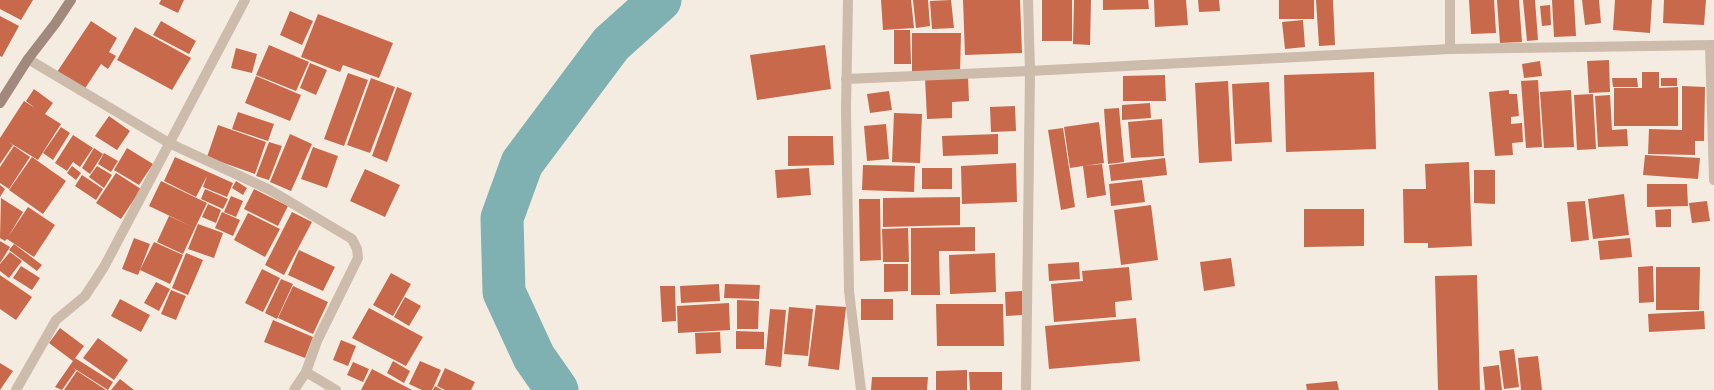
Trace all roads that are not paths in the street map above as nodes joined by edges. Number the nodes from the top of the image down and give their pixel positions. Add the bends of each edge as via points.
1 (71, 0) edge
2 (245, 0) edge
3 (848, 0) edge
4 (1028, 0) edge
5 (1450, 0) edge
6 (1712, 45) edge
7 (1450, 49) junction
8 (28, 59) junction
9 (1030, 71) junction
10 (846, 79) junction
11 (0, 103) edge
12 (169, 143) junction
13 (1714, 180) edge
14 (306, 372) junction
15 (16, 390) edge
16 (294, 390) edge
17 (336, 390) edge
18 (861, 390) edge
19 (1026, 390) edge

1 - 8 main road
2 - 12 street
3 - 10 street
4 - 9 street
5 - 7 street
6 - 7 street
6 - 13 street
7 - 9 street
8 - 11 main road
8 - 12 street
9 - 10 street
9 - 19 street
10 - 18 street via 849,291
12 - 14 street via 270,190 352,239 358,258
12 - 15 street via 104,267 85,296 56,320
14 - 16 street
14 - 17 street

